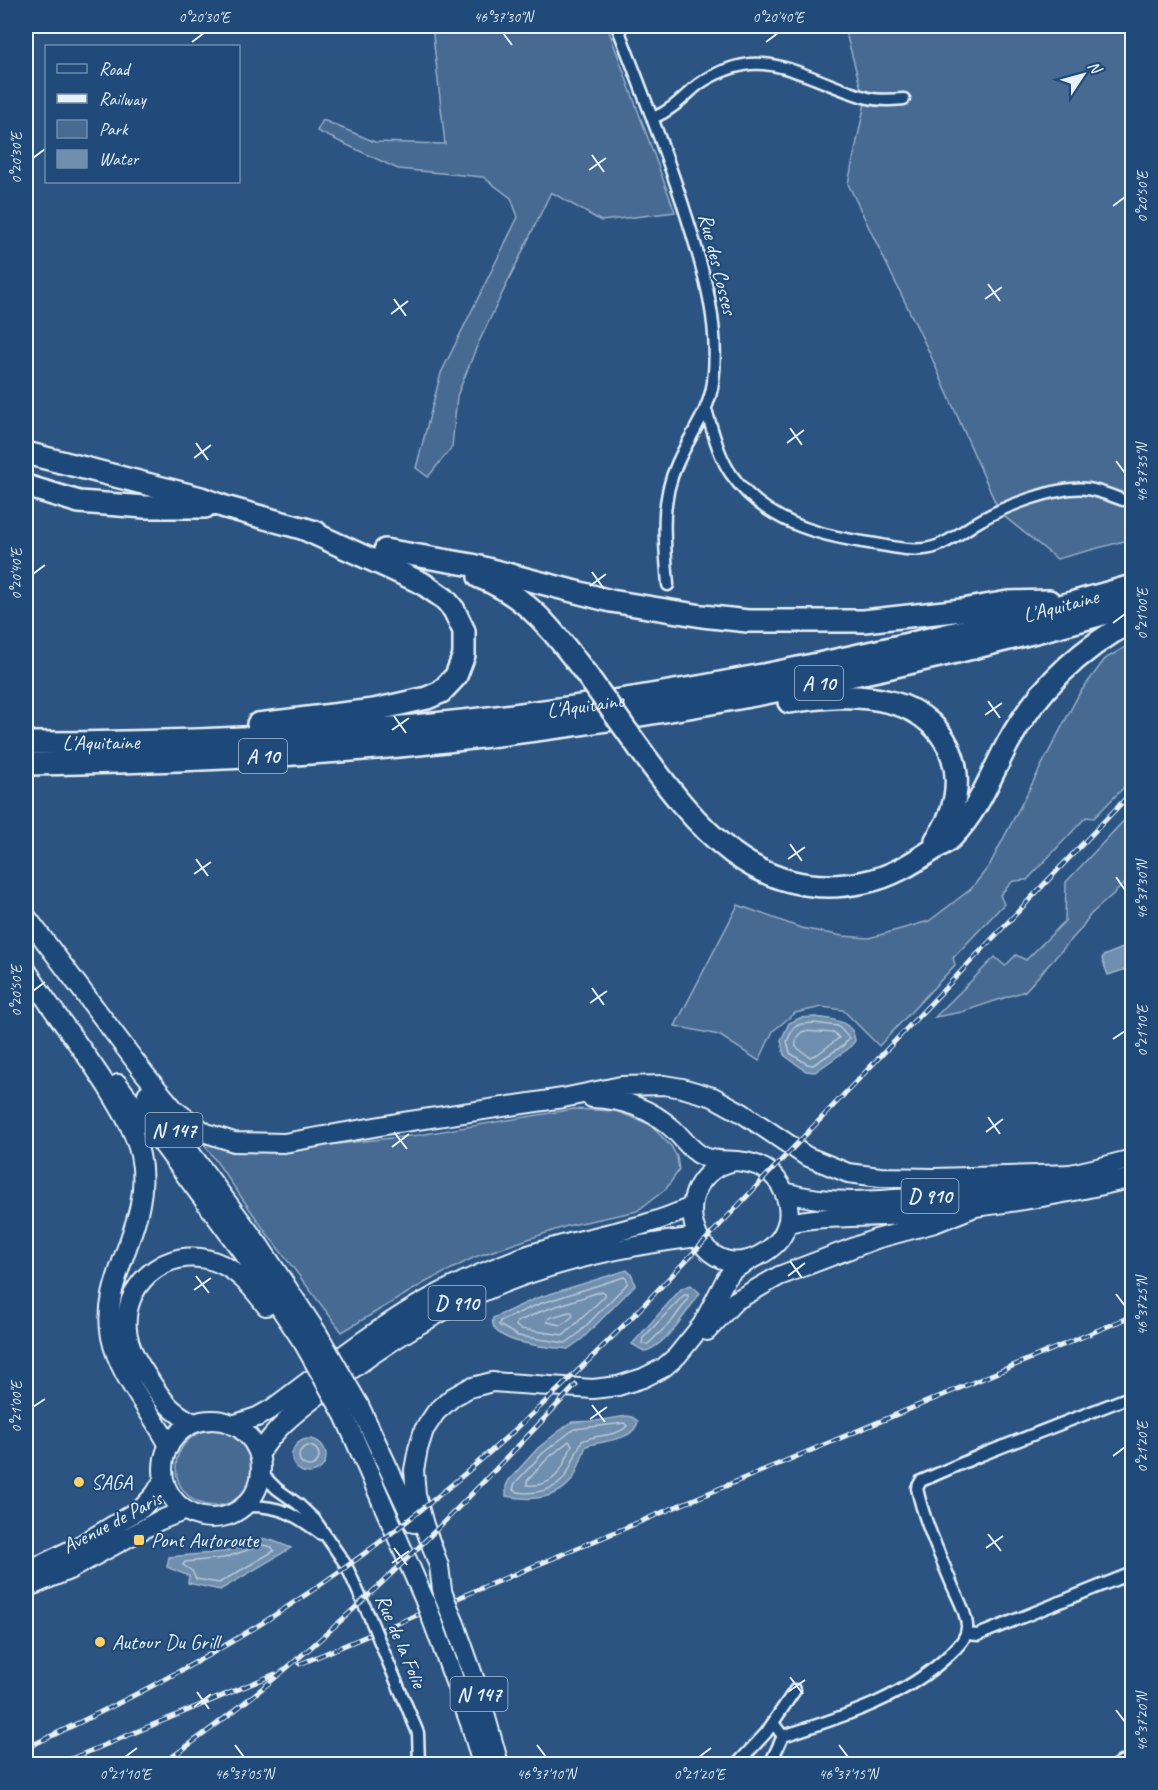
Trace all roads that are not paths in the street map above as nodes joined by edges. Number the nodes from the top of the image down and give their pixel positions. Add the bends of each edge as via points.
1 (617, 26) edge
2 (904, 99) dead end
3 (653, 118) junction
4 (706, 410) junction
5 (26, 453) edge
6 (26, 486) edge
7 (1123, 500) dead end
8 (225, 507) junction
9 (302, 528) junction
10 (384, 550) junction
11 (668, 585) dead end
12 (1132, 586) edge
13 (1085, 600) junction
14 (1132, 606) edge
15 (1132, 621) edge
16 (499, 735) junction
17 (26, 736) edge
18 (26, 743) edge
19 (26, 764) edge
20 (924, 856) junction
21 (26, 916) edge
22 (26, 929) edge
23 (26, 959) edge
24 (26, 969) edge
25 (563, 1098) junction
26 (1132, 1159) edge
27 (736, 1161) junction
28 (1075, 1174) junction
29 (1132, 1178) edge
30 (784, 1192) junction
31 (691, 1207) junction
32 (975, 1207) junction
33 (788, 1223) junction
34 (698, 1237) junction
35 (752, 1259) junction
36 (308, 1340) junction
37 (692, 1340) junction
38 (1132, 1396) edge
39 (352, 1410) junction
40 (194, 1424) junction
41 (232, 1425) junction
42 (170, 1446) junction
43 (260, 1464) junction
44 (164, 1479) junction
45 (245, 1506) junction
46 (186, 1510) junction
47 (329, 1539) junction
48 (26, 1572) edge
49 (1132, 1573) edge
50 (26, 1588) edge
51 (442, 1592) junction
52 (967, 1634) junction
53 (795, 1690) dead end
54 (773, 1723) junction
55 (783, 1737) junction
56 (1132, 1757) edge
57 (419, 1764) edge
58 (482, 1764) edge
59 (499, 1764) edge
60 (737, 1764) edge
61 (770, 1764) edge
62 (1117, 1764) edge

1 - 3 street, Rue des Cosses
2 - 3 street via 870,98 767,64 745,64 696,86 674,107
3 - 4 street, Rue des Cosses via 711,303 715,356
4 - 7 street via 723,459 745,490 780,518 832,537 886,547 928,548 945,543 997,512 1064,490 1090,489
4 - 11 street, Rue des Cosses via 676,465 668,491 663,523
5 - 8 highway
6 - 8 highway via 79,502
8 - 9 highway
9 - 10 highway
9 - 17 highway via 422,583 445,599 464,631 464,655 456,676 441,692 375,710 231,727
10 - 13 highway via 472,565 655,609 748,621 864,621 1008,602
10 - 20 highway, bridge via 493,583 541,617 670,790 705,831 742,860 773,876 825,886 852,885 893,874
12 - 13 highway, L'Aquitaine / A 10
13 - 18 highway, L'Aquitaine / A 10 via 842,659 585,705 416,726 260,738
14 - 16 highway, L'Aquitaine / A 10 via 972,649 791,689
15 - 20 highway via 1100,640 1046,688 1022,721 977,805 951,838
16 - 19 highway, L'Aquitaine / A 10 via 260,756
16 - 20 highway via 813,699 857,697 891,702 919,714 933,726 948,746 956,771 957,794 950,818
21 - 25 main road via 169,1103 196,1128 220,1139 284,1143
22 - 36 main road, N 147 via 259,1245
23 - 36 main road, N 147
24 - 42 main road via 92,1063 138,1144 143,1170 142,1200 114,1289 110,1329 120,1362
25 - 27 main road via 606,1099 633,1105 662,1120 695,1152 710,1159
25 - 28 main road via 642,1084 696,1091 727,1104 820,1163 848,1173 963,1178
26 - 28 main road, D 910
27 - 30 main road via 752,1162 765,1169
27 - 31 main road via 724,1163 704,1177
28 - 30 main road, D 910 via 886,1200 816,1199
29 - 32 main road, D 910
30 - 33 main road via 789,1207
31 - 34 main road
31 - 41 main road, D 910 via 661,1220 520,1258 474,1277 417,1305 273,1408
32 - 33 main road, D 910
32 - 37 main road via 779,1276 735,1301
33 - 35 main road via 776,1243
34 - 35 main road via 718,1258 733,1262
34 - 43 main road, D 910 via 583,1257 479,1292 414,1327 351,1369 274,1432
35 - 37 main road via 726,1279
36 - 39 main road, N 147, bridge
36 - 40 main road, N 147 via 286,1329 240,1276 222,1264 188,1257 154,1268 139,1284 130,1302 129,1340 166,1404
37 - 51 main road via 663,1368 618,1386 593,1389 492,1382 469,1388 436,1412 424,1430 414,1470 424,1525 440,1566
38 - 52 street via 918,1484 928,1525 965,1616
39 - 51 main road, N 147 via 389,1466
39 - 58 main road, N 147, bridge via 436,1630
40 - 41 main road via 214,1420
40 - 42 main road via 177,1435
41 - 43 main road via 249,1437
42 - 44 main road via 165,1456
43 - 45 main road via 254,1494
43 - 47 street, Rue de la Folie via 277,1490 308,1512
44 - 46 main road via 176,1502
44 - 48 main road, Avenue de Paris via 142,1508
45 - 46 main road via 233,1514 210,1518
45 - 47 street, Rue de la Folie via 285,1510
46 - 50 main road, Avenue de Paris
47 - 57 street, Rue de la Folie, bridge via 346,1564 416,1728
49 - 52 street via 978,1635
51 - 59 main road, N 147, bridge via 478,1689
52 - 55 street via 943,1661 907,1688
53 - 54 street
54 - 55 street
54 - 60 street
55 - 61 street
56 - 62 street

